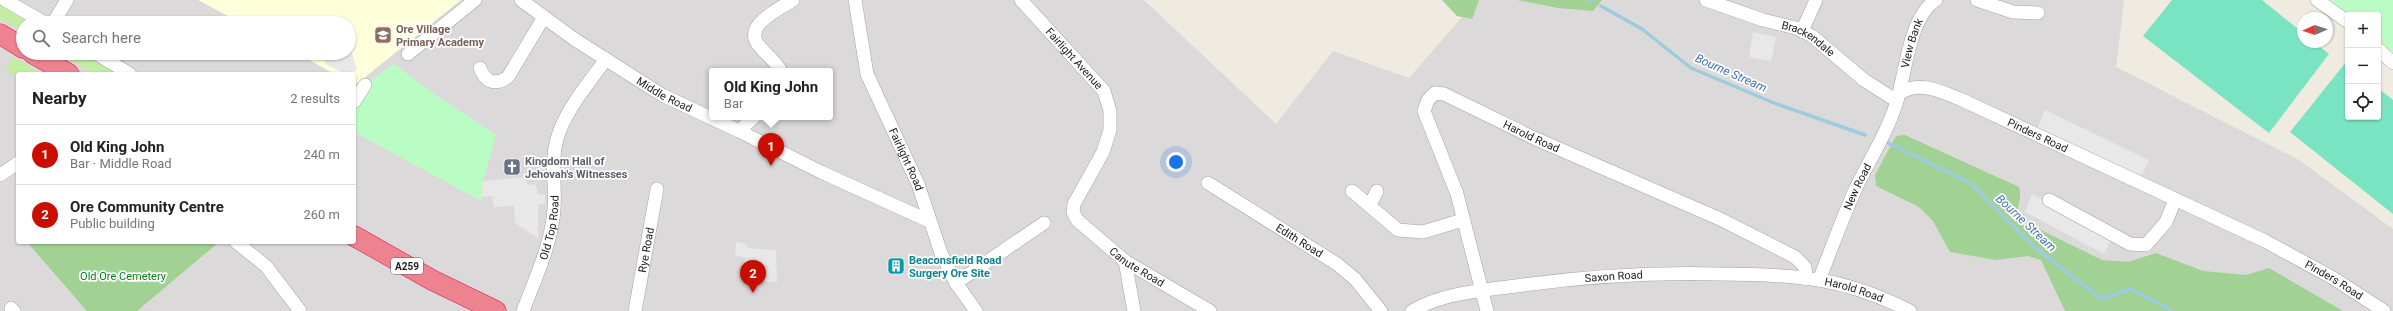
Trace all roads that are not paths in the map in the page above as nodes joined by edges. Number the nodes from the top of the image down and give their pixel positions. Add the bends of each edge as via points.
1 (5, 0) edge
2 (66, 0) edge
3 (475, 0) edge
4 (520, 0) edge
5 (793, 0) edge
6 (855, 0) edge
7 (1021, 0) edge
8 (1706, 0) edge
9 (1816, 0) edge
10 (1936, 0) edge
11 (1977, 0) edge
12 (2317, 0) edge
13 (2038, 13) dead end
14 (33, 16) edge
15 (57, 16) edge
16 (544, 17) junction
17 (2345, 20) edge
18 (1802, 31) junction
19 (0, 34) edge
20 (16, 44) edge
21 (2381, 52) edge
22 (408, 54) dead end
23 (606, 58) junction
24 (44, 60) edge
25 (107, 60) edge
26 (2393, 63) edge
27 (480, 68) dead end
28 (779, 68) edge
29 (65, 72) edge
30 (127, 72) edge
31 (365, 85) dead end
32 (1898, 98) junction
33 (356, 99) edge
34 (709, 117) edge
35 (715, 120) edge
36 (751, 120) edge
37 (739, 131) junction
38 (16, 164) edge
39 (0, 175) edge
40 (1208, 183) dead end
41 (657, 189) dead end
42 (1352, 191) dead end
43 (1377, 191) dead end
44 (2049, 200) dead end
45 (2175, 200) junction
46 (1370, 205) junction
47 (1073, 212) joint
48 (1463, 220) junction
49 (929, 221) junction
50 (1044, 223) dead end
51 (356, 237) edge
52 (238, 244) edge
53 (1125, 261) junction
54 (1813, 279) junction
55 (956, 283) junction
56 (1481, 290) junction
57 (483, 308) edge
58 (300, 311) edge
59 (523, 311) edge
60 (635, 311) edge
61 (976, 311) edge
62 (1134, 311) edge
63 (1210, 311) edge
64 (1381, 311) edge
65 (1412, 311) edge
66 (1487, 311) edge
67 (1910, 311) edge
68 (2384, 311) edge

1 - 14 street
2 - 15 street
3 - 22 street
4 - 16 street, Middle Road
5 - 28 street via 758,23 754,33 756,42
6 - 49 street, Fairlight Road via 867,74 918,184
7 - 47 street, Fairlight Avenue via 1104,91 1110,111 1110,130 1102,152 1074,204
8 - 18 street, Brackendale
9 - 18 street
10 - 32 street, View Bank via 1929,4 1909,44
11 - 13 street via 2013,12
12 - 17 street
16 - 23 street, Middle Road
16 - 27 street via 508,77 498,82 489,82 482,76
18 - 32 street, Brackendale via 1812,36 1864,80
19 - 20 highway
21 - 26 street
23 - 34 street, Middle Road via 662,95
23 - 59 street, Old Top Road via 566,118 557,137 553,157 554,210 546,246
24 - 29 highway
25 - 30 street
31 - 33 street
32 - 45 street, Pinders Road via 1908,87 1939,91
32 - 54 street, New Road via 1875,152
35 - 37 street, Middle Road
36 - 37 street
37 - 49 street, Middle Road
38 - 39 street
40 - 64 street, Edith Road via 1337,264 1355,279
41 - 60 street, Rye Road
42 - 46 street
43 - 46 street
44 - 45 street via 2130,244 2146,245 2166,222
45 - 68 street, Pinders Road via 2265,241 2340,282
46 - 48 street via 1398,230 1423,232
47 - 53 street, Canute Road via 1077,220
48 - 54 street, Harold Road via 1456,194 1424,111 1428,100 1435,93 1444,94 1534,138 1720,219 1795,257
48 - 56 street, Harold Road
49 - 55 street, Fairlight Road
50 - 55 street
51 - 57 highway, A259
52 - 58 street via 266,266
53 - 62 street
53 - 63 street, Canute Road
54 - 56 street, Saxon Road via 1744,274 1672,273 1594,276
54 - 67 street, Harold Road via 1858,290
55 - 61 street, Fairlight Road
56 - 65 street, Saxon Road via 1428,302
56 - 66 street, Harold Road

